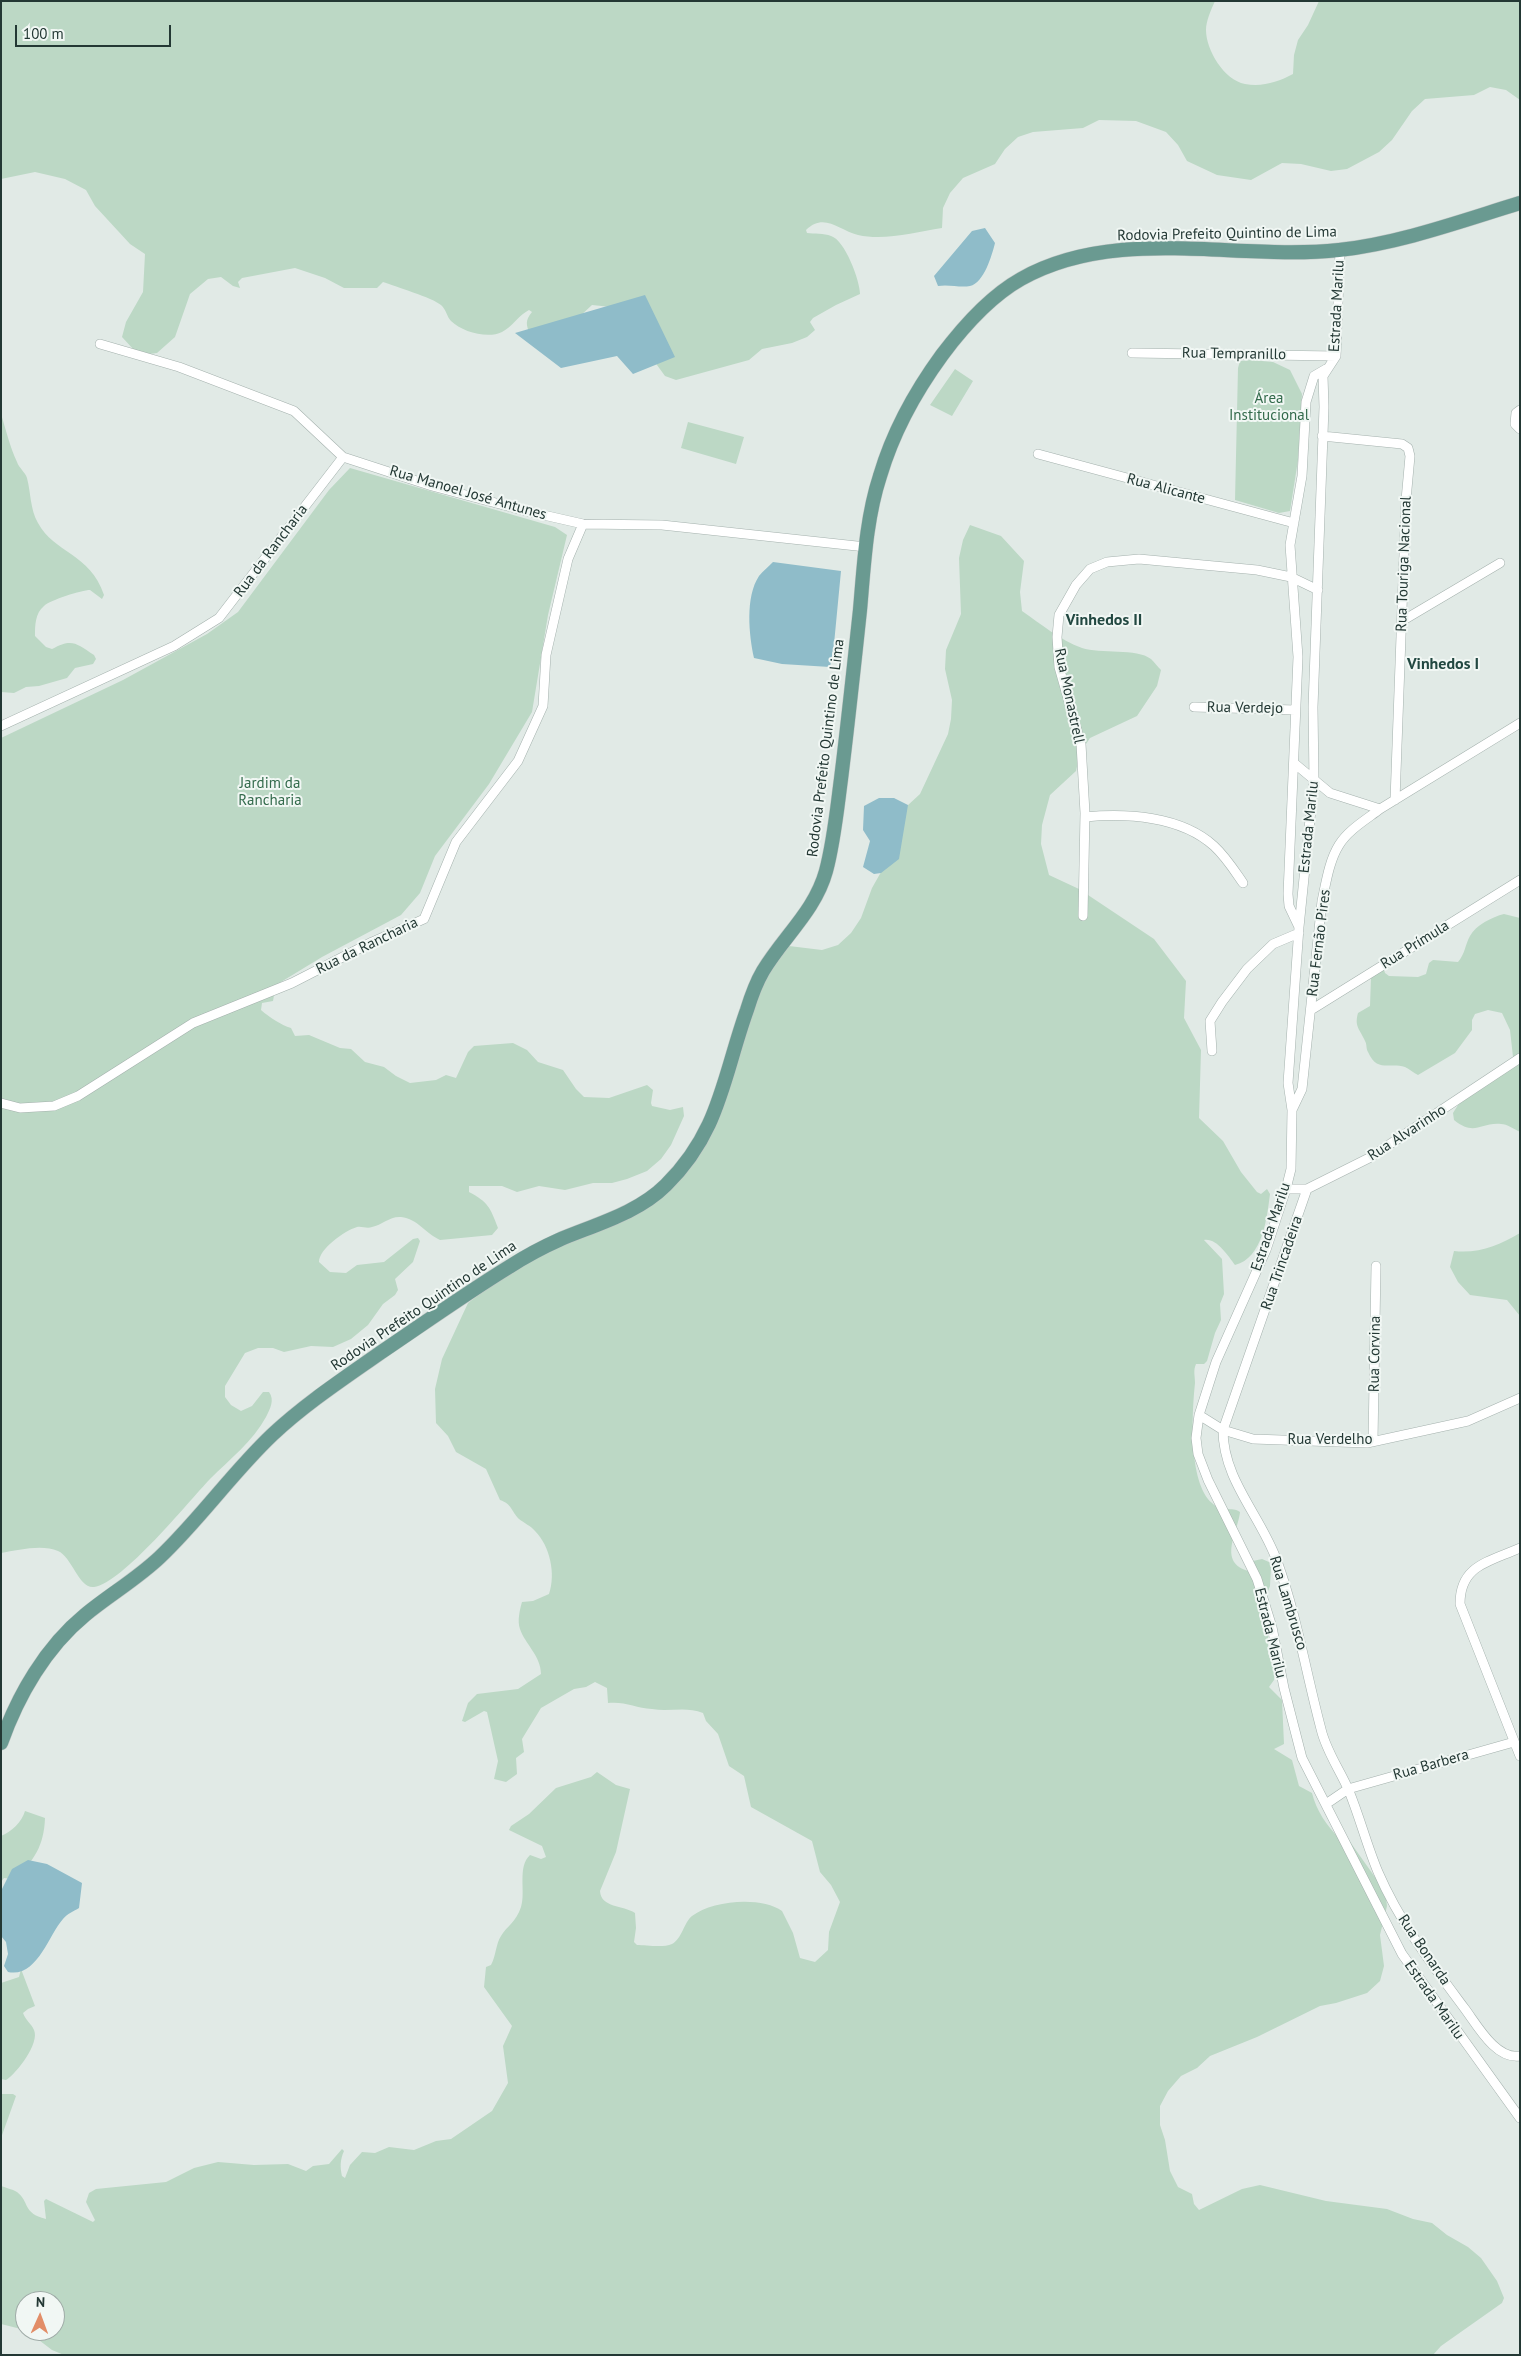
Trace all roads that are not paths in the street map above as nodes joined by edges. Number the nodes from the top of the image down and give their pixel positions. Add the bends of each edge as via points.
1 (1520, 203) edge
2 (1340, 250) junction
3 (100, 344) dead end
4 (1132, 353) dead end
5 (1336, 356) junction
6 (1330, 367) junction
7 (1520, 410) edge
8 (1520, 429) edge
9 (1322, 436) junction
10 (1038, 454) dead end
11 (344, 457) junction
12 (1294, 523) junction
13 (583, 524) junction
14 (866, 547) junction
15 (1500, 563) dead end
16 (1291, 576) junction
17 (1318, 590) junction
18 (1402, 621) junction
19 (1194, 707) dead end
20 (1296, 710) junction
21 (1520, 723) edge
22 (1, 726) edge
23 (1294, 764) junction
24 (1314, 780) junction
25 (1395, 800) junction
26 (1380, 810) junction
27 (1085, 816) junction
28 (1520, 880) edge
29 (1243, 883) dead end
30 (1084, 916) dead end
31 (1299, 930) junction
32 (1311, 1010) junction
33 (1212, 1051) dead end
34 (1520, 1058) edge
35 (1, 1104) edge
36 (1292, 1110) junction
37 (1286, 1189) junction
38 (1307, 1189) junction
39 (1376, 1266) dead end
40 (1257, 1336) joint
41 (1520, 1398) edge
42 (1199, 1415) junction
43 (1223, 1430) junction
44 (1373, 1441) junction
45 (1520, 1548) edge
46 (1514, 1742) junction
47 (1, 1743) edge
48 (1520, 1756) edge
49 (1348, 1789) junction
50 (1326, 1804) junction
51 (1520, 2056) edge
52 (1520, 2118) edge

1 - 2 main road, Rodovia Prefeito Quintino de Lima via 1416,234
2 - 5 street, Estrada Marilu
2 - 14 main road, Rodovia Prefeito Quintino de Lima via 1123,251 1060,262 1018,280 967,325 914,397 878,479
3 - 11 street, Rua Manoel José Antunes via 179,367 294,411
4 - 5 street, Rua Tempranillo
5 - 6 street, Estrada Marilu
6 - 9 street, Estrada Marilu via 1322,376
6 - 12 street via 1314,376 1306,402 1302,476
7 - 8 street via 1516,413 1515,424
9 - 17 street, Estrada Marilu
9 - 18 street, Rua Touriga Nacional via 1393,442 1408,448
10 - 12 street, Rua Alicante
11 - 13 street, Rua Manoel José Antunes via 432,486
11 - 22 street, Rua da Rancharia via 219,618 174,646
12 - 16 street via 1290,545
13 - 14 street, Rua Manoel José Antunes via 662,525
13 - 35 street, Rua da Rancharia via 568,558 546,655 543,706 518,761 456,842 424,920 372,942 292,983 193,1023 78,1096 54,1106 20,1108
14 - 47 main road, Rodovia Prefeito Quintino de Lima via 852,692 827,868 812,905 755,988 723,1094 692,1155 653,1197 517,1262 289,1420 253,1454 157,1560 84,1615 67,1632 37,1669
15 - 18 street
16 - 17 street, Rua Monastrell
16 - 20 street via 1298,657
16 - 27 street, Rua Monastrell via 1139,559 1107,562 1090,569 1076,585 1059,615 1057,637 1059,667 1081,744
17 - 24 street, Estrada Marilu via 1313,707
18 - 25 street, Rua Touriga Nacional
19 - 20 street, Rua Verdejo
20 - 23 street
21 - 25 street, Rua Fernão Pires
23 - 24 street
23 - 31 street via 1288,894 1289,906
24 - 26 street via 1330,793
24 - 31 street, Estrada Marilu
25 - 26 street, Rua Fernão Pires
26 - 32 street, Rua Fernão Pires via 1339,844 1328,872
27 - 29 street via 1110,814 1165,821 1213,845
27 - 30 street, Rua Monastrell
28 - 32 street, Rua Prímula
31 - 33 street via 1273,944 1247,969 1222,1002 1210,1021
31 - 36 street, Estrada Marilu via 1288,1083
32 - 36 street, Rua Fernão Pires via 1302,1089
34 - 38 street, Rua Alvarinho via 1369,1158
36 - 37 street, Estrada Marilu via 1291,1169
37 - 38 street, Rua Alvarinho
37 - 42 street, Estrada Marilu via 1266,1250 1216,1362
38 - 40 street, Rua Trincadeira
39 - 44 street, Rua Corvina
40 - 43 street, Rua Lambrusco
41 - 44 street, Rua Verdelho via 1468,1421
42 - 43 street, Rua Verdelho
42 - 50 street, Estrada Marilu via 1198,1454 1257,1579 1272,1627 1302,1758
43 - 44 street, Rua Verdelho via 1254,1438
43 - 49 street, Rua Lambrusco via 1229,1468 1277,1559 1300,1636 1321,1731
45 - 46 street via 1475,1568 1464,1579 1460,1590 1460,1604
46 - 48 street
46 - 49 street, Rua Barbera
49 - 50 street, Rua Barbera
49 - 51 street, Rua Bonarda via 1378,1872 1405,1926 1489,2039 1505,2054
50 - 52 street, Estrada Marilu via 1402,1954

